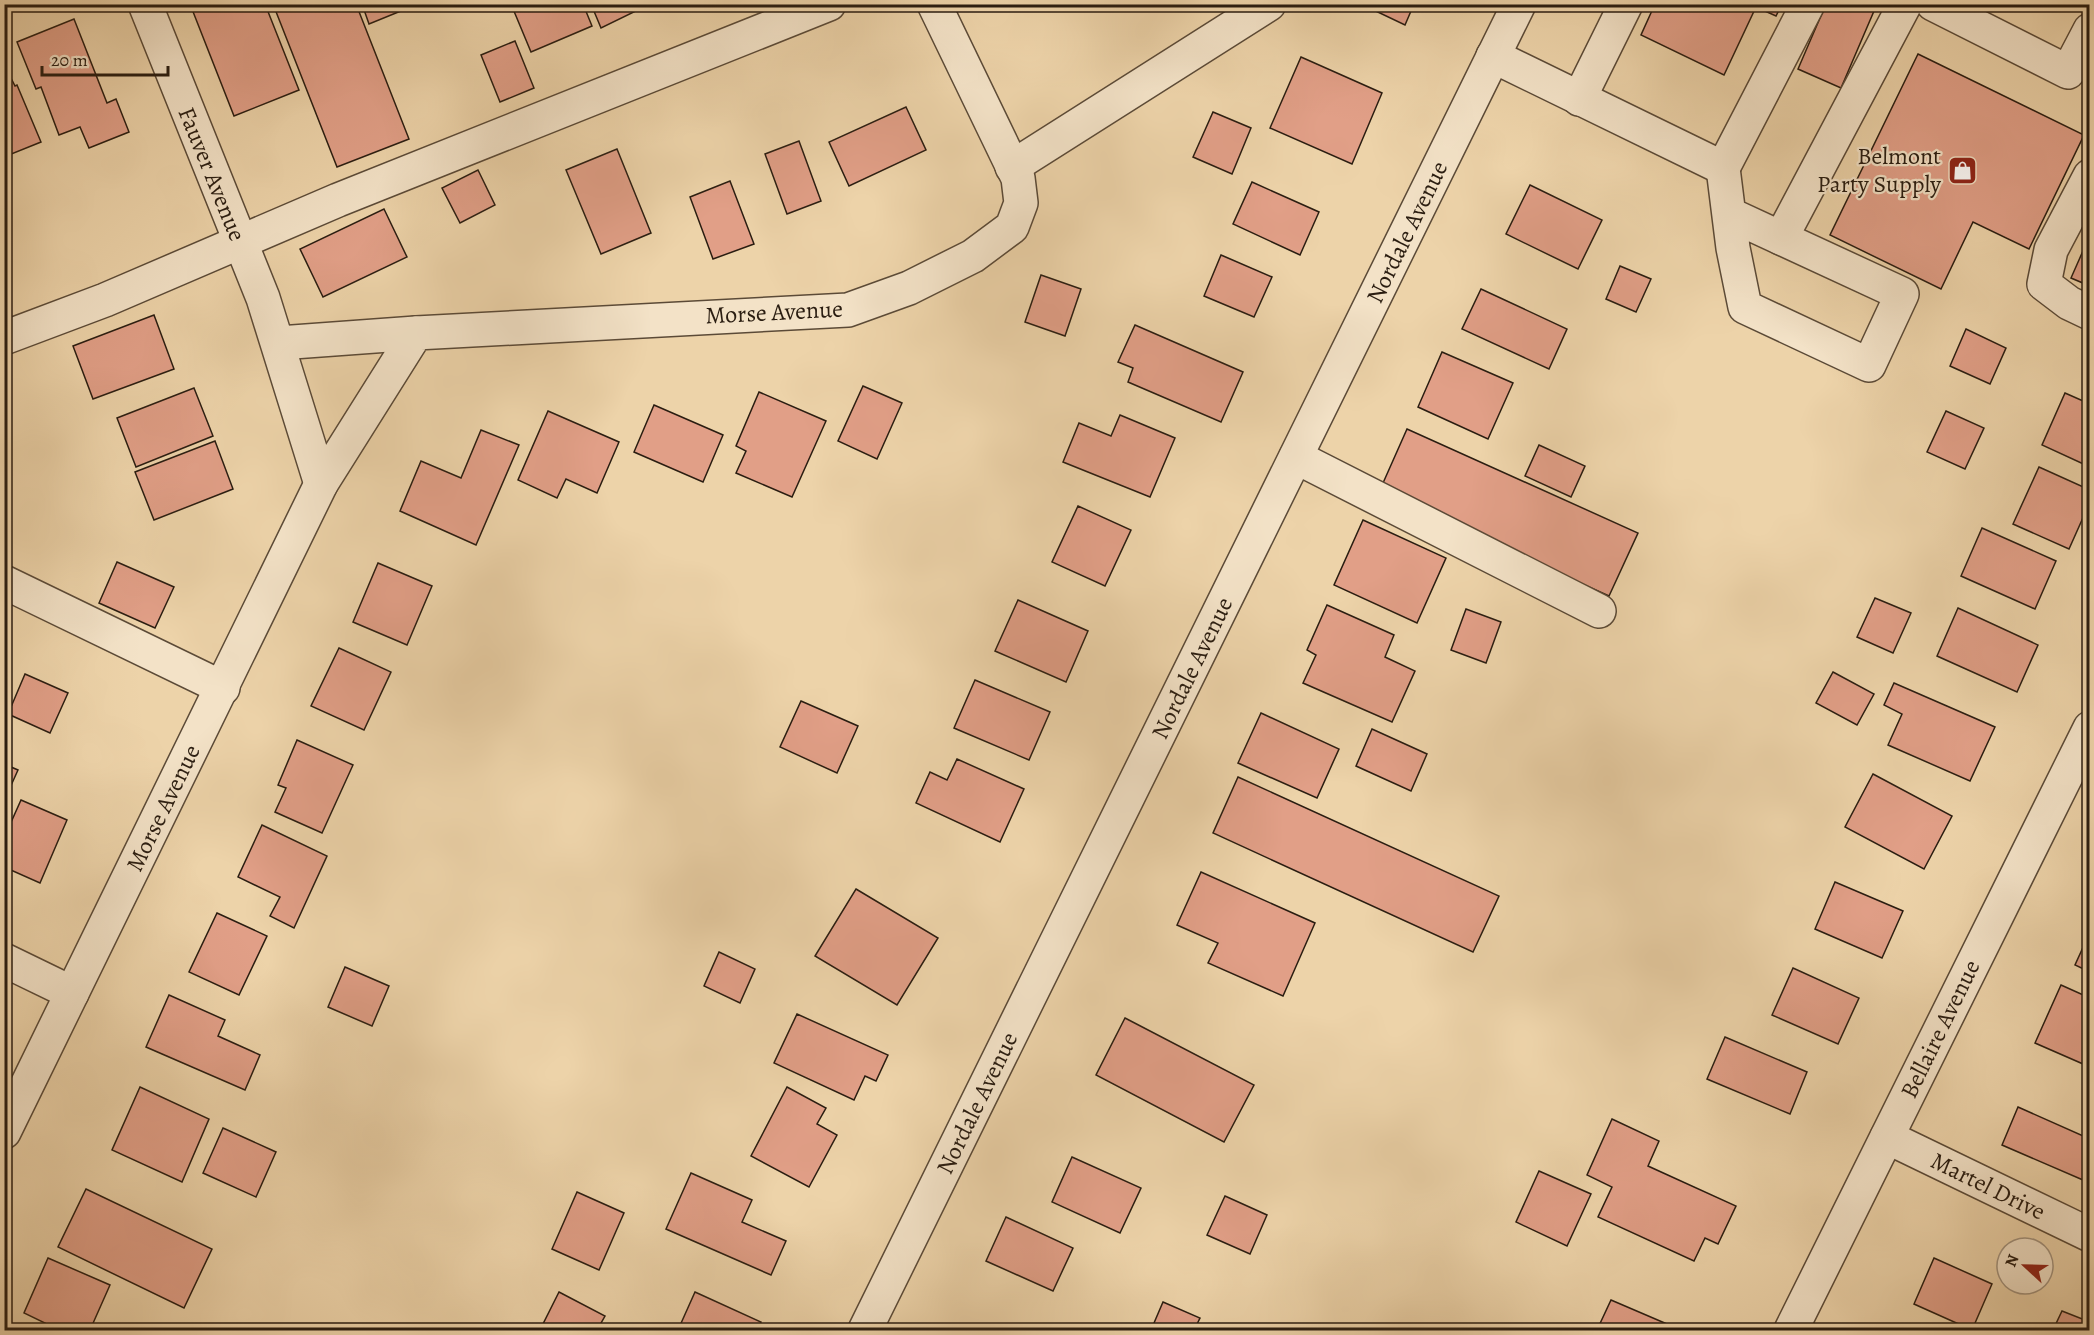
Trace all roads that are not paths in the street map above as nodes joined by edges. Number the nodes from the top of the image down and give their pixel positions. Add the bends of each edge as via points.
1 (145, 4) edge
2 (829, 4) edge
3 (934, 4) edge
4 (1269, 4) edge
5 (1626, 4) edge
6 (1808, 4) edge
7 (1905, 4) edge
8 (1933, 4) edge
9 (1514, 6) edge
10 (2090, 30) edge
11 (1493, 56) junction
12 (1579, 99) junction
13 (1012, 167) junction
14 (1723, 168) junction
15 (2090, 176) edge
16 (1729, 214) junction
17 (1781, 238) junction
18 (240, 243) junction
19 (2090, 313) edge
20 (416, 333) junction
21 (4, 338) edge
22 (279, 343) junction
23 (1296, 458) junction
24 (321, 484) junction
25 (4, 582) edge
26 (1599, 611) dead end
27 (223, 688) junction
28 (2090, 728) edge
29 (4, 960) edge
30 (72, 993) junction
31 (4, 1132) edge
32 (1887, 1137) junction
33 (2090, 1235) edge
34 (865, 1330) edge
35 (1791, 1330) edge

1 - 18 street, Fauver Avenue
2 - 18 street
3 - 13 street, Morse Avenue
4 - 13 street
5 - 12 street
6 - 14 street
7 - 17 street
8 - 10 street via 2068,72
9 - 11 street, Nordale Avenue
11 - 12 street
11 - 23 street, Nordale Avenue
12 - 14 street
13 - 20 street, Morse Avenue via 1018,178 1021,203 1012,227 973,256 909,288 848,310
14 - 16 street
15 - 19 street via 2051,250 2044,284
16 - 17 street
16 - 17 street via 1745,306 1869,365 1902,294
18 - 21 street
18 - 22 street, Fauver Avenue
20 - 22 street, Morse Avenue
20 - 24 street, Morse Avenue
22 - 24 street
23 - 26 street
23 - 34 street, Nordale Avenue
24 - 27 street, Morse Avenue
25 - 27 street
27 - 30 street, Morse Avenue
28 - 32 street, Bellaire Avenue
29 - 30 street
30 - 31 street, Morse Avenue
32 - 33 street, Martel Drive
32 - 35 street, Bellaire Avenue

